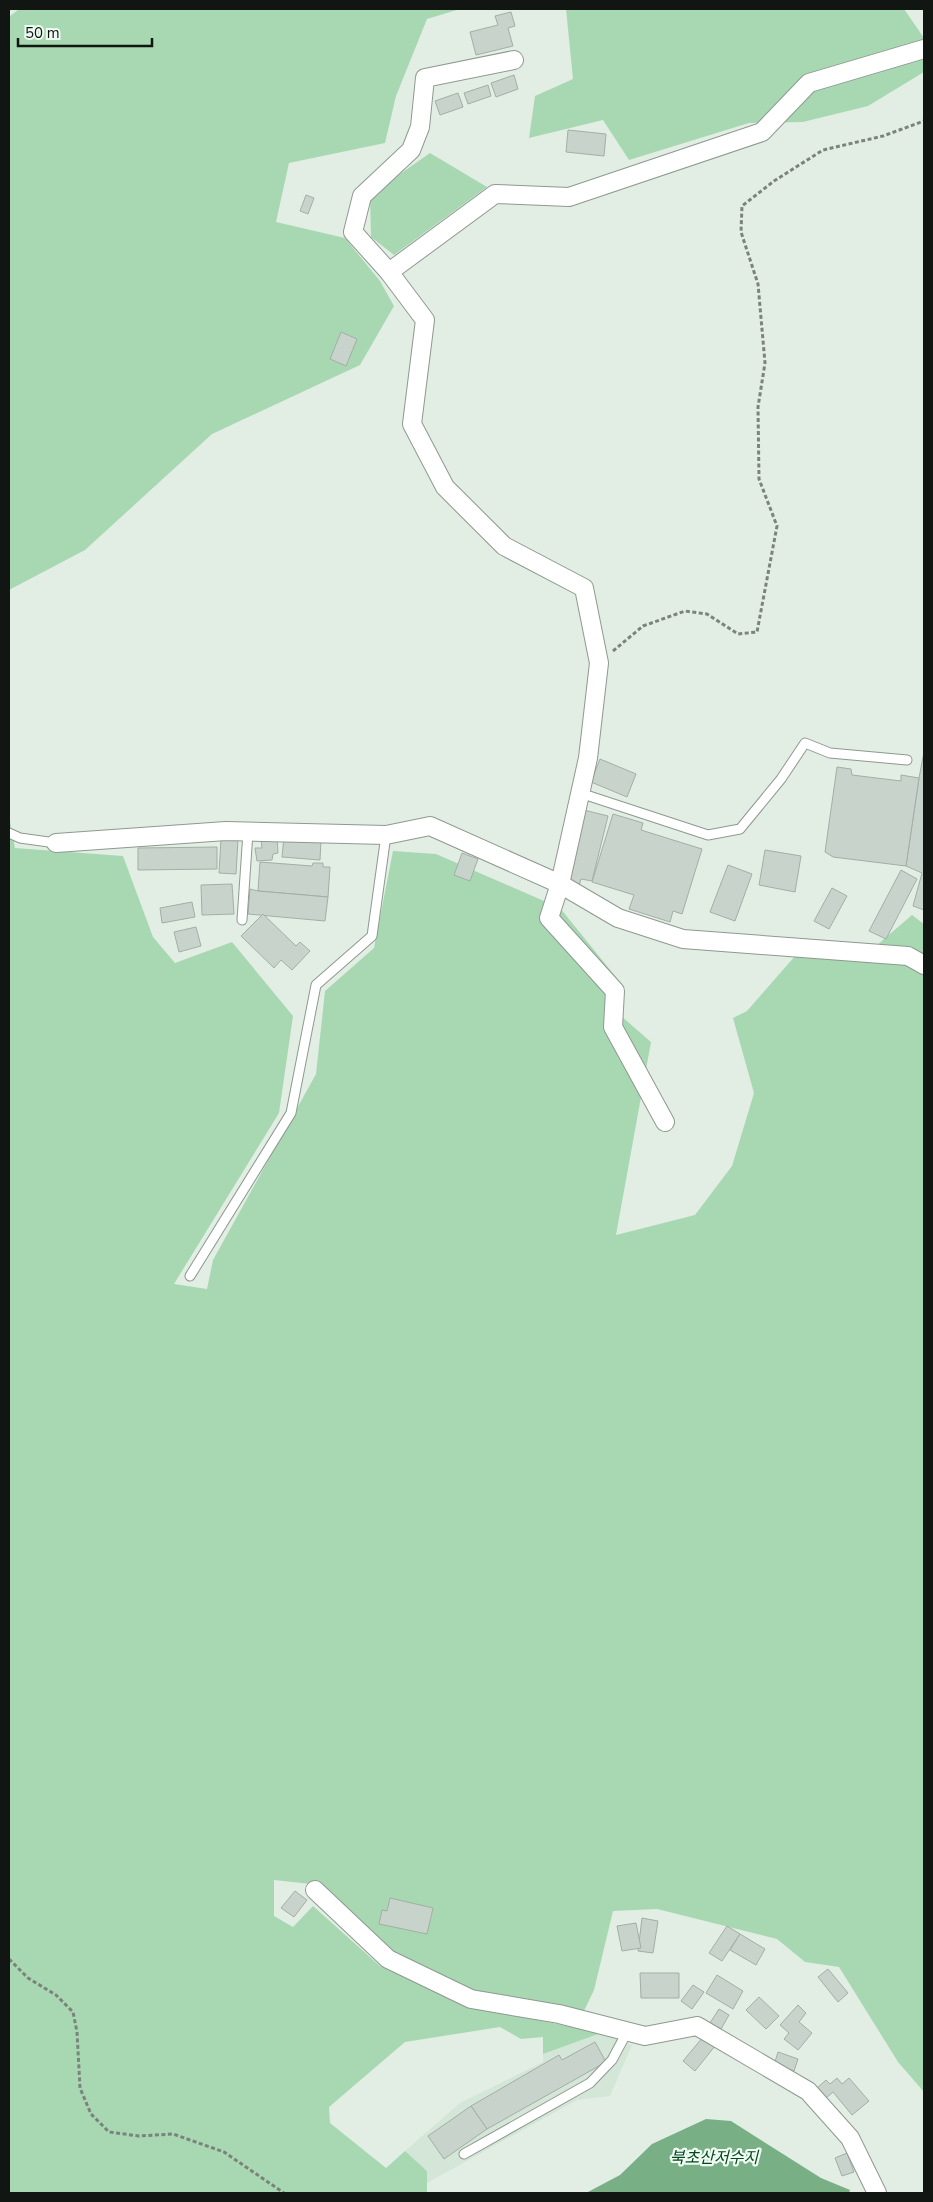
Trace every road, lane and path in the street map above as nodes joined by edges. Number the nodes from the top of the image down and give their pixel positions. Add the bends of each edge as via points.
1 (924, 49) edge
2 (514, 60) dead end
3 (924, 121) edge
4 (390, 272) junction
5 (599, 663) junction
6 (907, 760) dead end
7 (580, 793) junction
8 (248, 832) junction
9 (9, 833) edge
10 (386, 835) junction
11 (56, 843) joint
12 (560, 884) junction
13 (242, 920) dead end
14 (924, 965) edge
15 (665, 1122) dead end
16 (190, 1276) dead end
17 (315, 1890) dead end
18 (9, 1958) edge
19 (627, 2032) junction
20 (464, 2154) dead end
21 (284, 2193) edge
22 (877, 2193) edge

1 - 4 street via 809,83 762,132 606,185 569,197 495,194
2 - 4 street via 425,78 420,126 411,150 362,196 353,232
3 - 5 path via 883,136 823,150 742,206 740,232 758,284 765,363 758,406 759,479 776,526 757,632 738,634 707,614 685,611 643,626
4 - 5 street via 425,320 412,424 445,488 504,546 584,588
5 - 7 street via 588,758
6 - 7 lane via 830,752 804,743 740,829 708,834
7 - 12 street
8 - 10 street
8 - 11 street
8 - 13 lane
9 - 11 lane via 20,838
10 - 12 street via 430,826
10 - 16 lane via 372,936 316,985 291,1113
12 - 14 street via 618,918 682,939 908,956
12 - 15 street via 549,918 615,991 613,1027
17 - 19 street via 388,1959 471,1999 559,2014
18 - 21 path via 28,1978 56,1995 73,2012 80,2088 91,2114 109,2132 138,2136 173,2134 224,2152
19 - 20 lane via 612,2060 590,2083
19 - 22 street via 644,2036 697,2026 808,2091 850,2138

